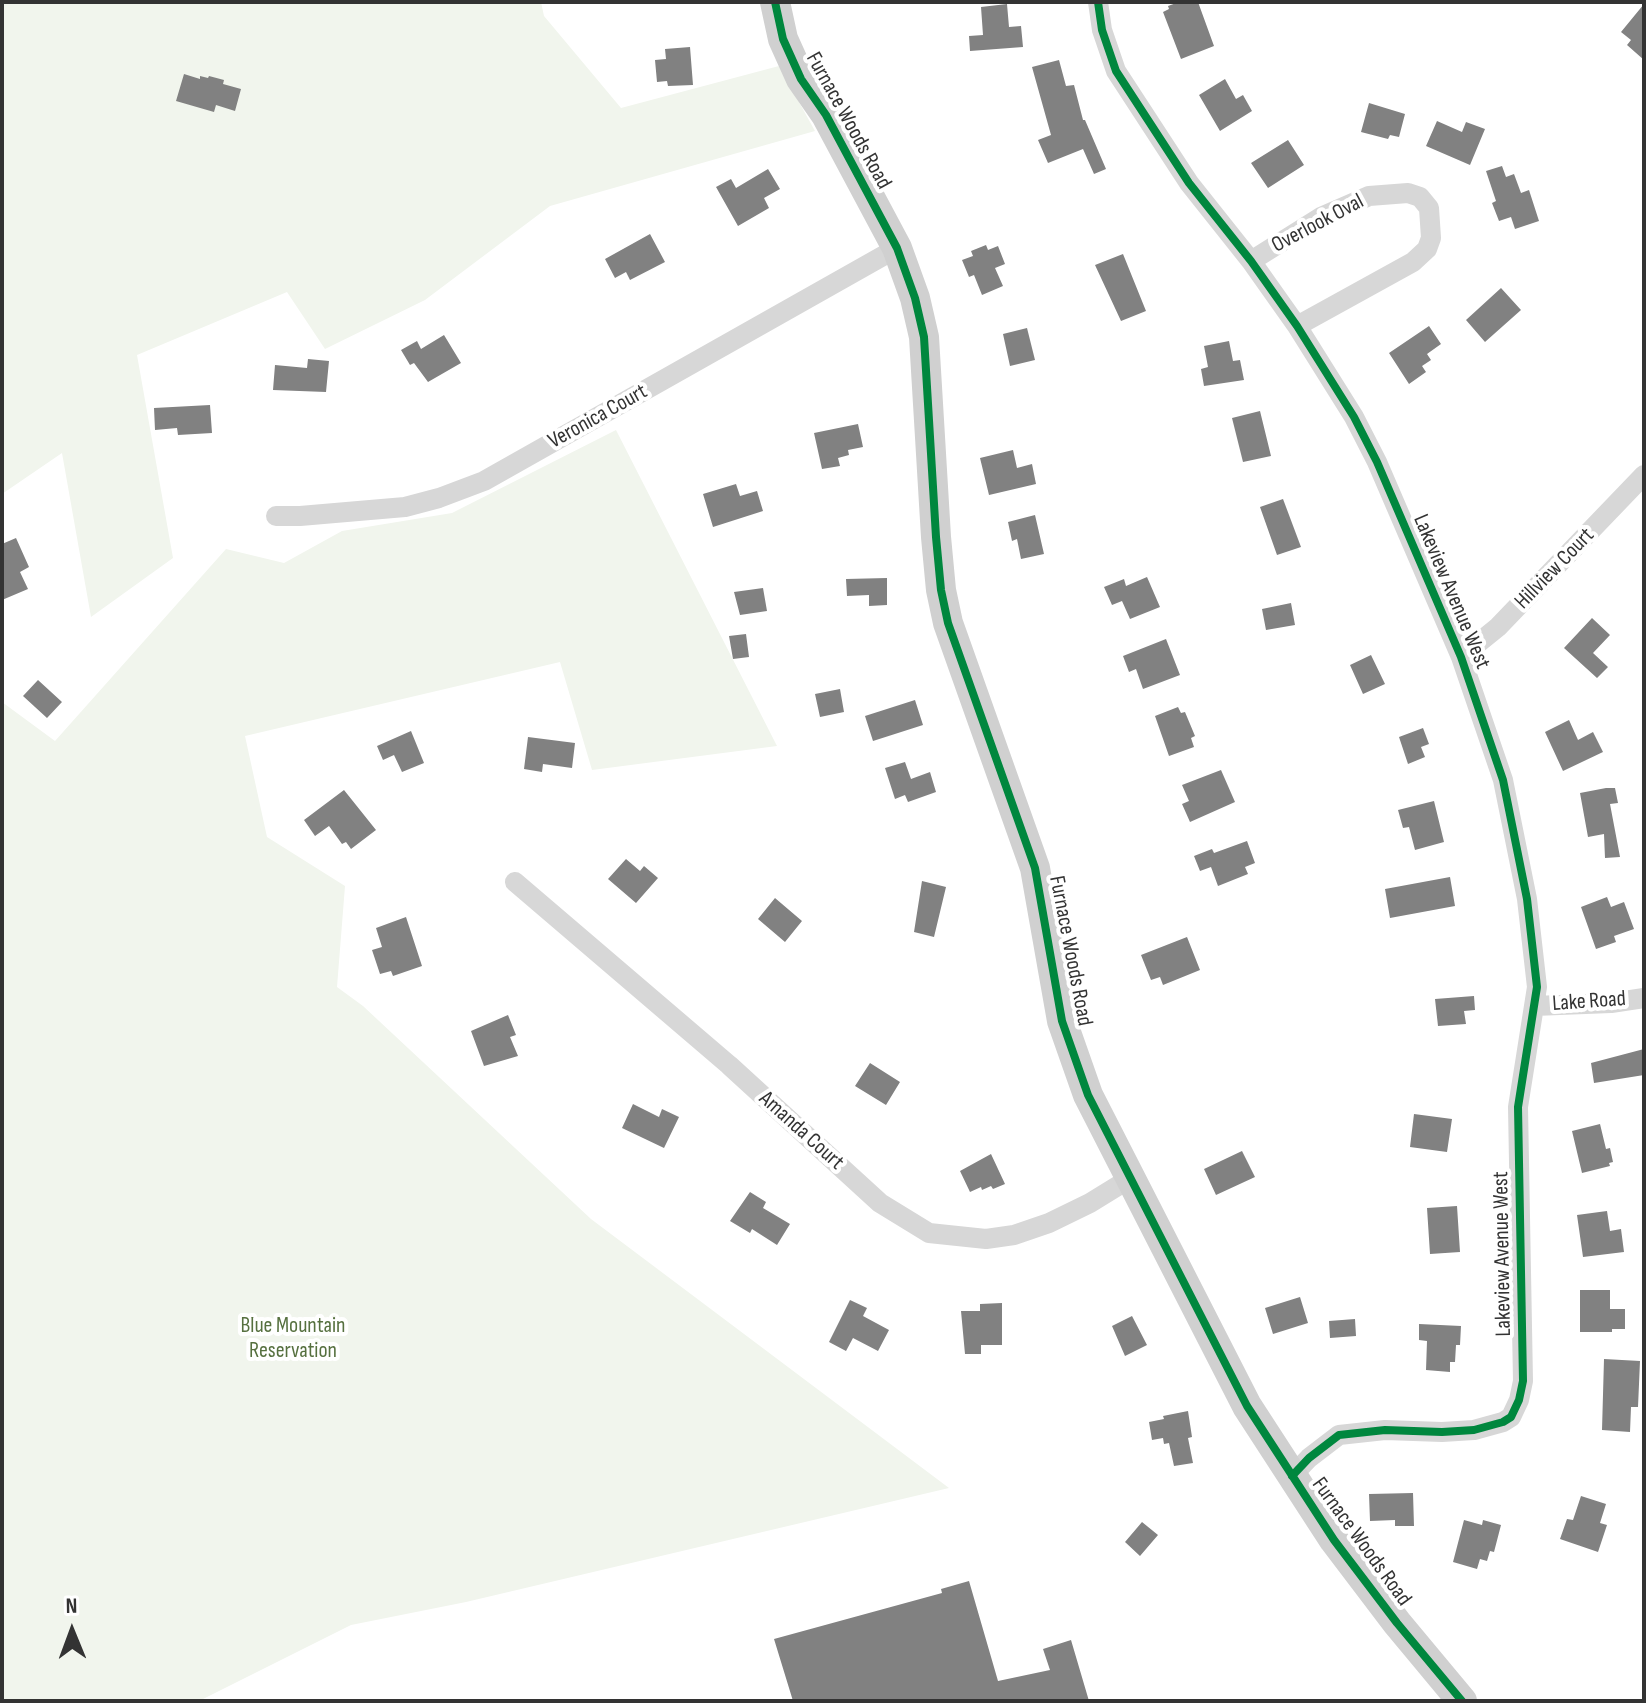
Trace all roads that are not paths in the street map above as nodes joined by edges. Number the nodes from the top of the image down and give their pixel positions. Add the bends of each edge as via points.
1 (775, 2) edge
2 (1098, 2) edge
3 (897, 248) junction
4 (1251, 261) junction
5 (1297, 326) junction
6 (1644, 475) edge
7 (276, 516) dead end
8 (1461, 657) junction
9 (515, 882) dead end
10 (1644, 998) edge
11 (1534, 1006) junction
12 (1129, 1179) junction
13 (1292, 1476) junction
14 (1462, 1701) edge

1 - 3 street, Furnace Woods Road via 783,39 801,79
2 - 4 street, Lakeview Avenue West via 1116,71 1189,183
3 - 7 street, Veronica Court via 484,481 405,507
3 - 12 street, Furnace Woods Road via 924,337 936,537 948,623 1035,868 1062,1021 1088,1095
4 - 5 street, Lakeview Avenue West
4 - 5 street, Overlook Oval via 1321,217 1369,196 1408,193 1429,208 1431,238 1413,262
5 - 8 street, Lakeview Avenue West via 1377,462
6 - 8 street, Hillview Court via 1498,627
8 - 11 street, Lakeview Avenue West via 1503,780 1527,899 1537,987
9 - 12 street, Amanda Court via 724,1060 880,1203 929,1233 986,1239 1014,1235 1049,1223
10 - 11 street, Lake Road
11 - 13 street, Lakeview Avenue West via 1518,1107 1523,1381 1511,1417 1474,1430 1339,1435
12 - 13 street, Furnace Woods Road via 1247,1406
13 - 14 street, Furnace Woods Road via 1334,1540

